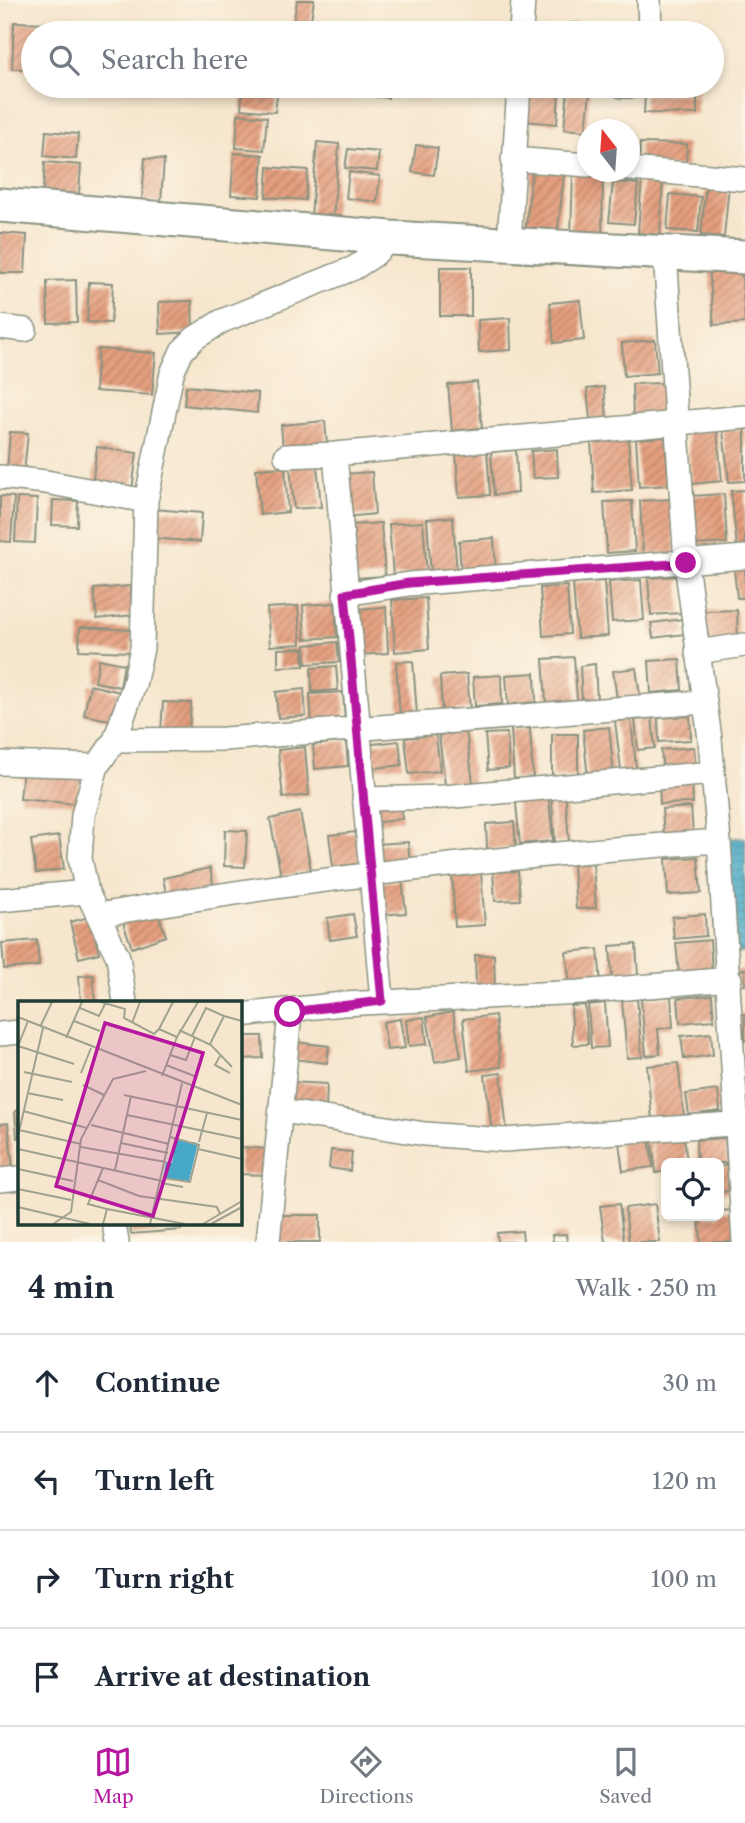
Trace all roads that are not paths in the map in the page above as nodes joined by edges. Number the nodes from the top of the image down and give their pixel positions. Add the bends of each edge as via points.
1 (523, 0) edge
2 (649, 0) edge
3 (522, 21) edge
4 (650, 21) edge
5 (518, 98) edge
6 (513, 159) junction
7 (577, 164) edge
8 (640, 170) edge
9 (745, 179) edge
10 (0, 205) edge
11 (391, 238) junction
12 (509, 243) junction
13 (665, 253) junction
14 (745, 257) edge
15 (0, 327) edge
16 (24, 330) dead end
17 (745, 417) edge
18 (675, 423) junction
19 (335, 454) junction
20 (286, 456) dead end
21 (0, 477) edge
22 (146, 501) junction
23 (745, 557) edge
24 (686, 563) junction
25 (345, 594) junction
26 (745, 645) edge
27 (697, 652) junction
28 (704, 702) junction
29 (359, 729) junction
30 (115, 740) junction
31 (0, 763) edge
32 (97, 766) junction
33 (713, 773) junction
34 (364, 799) junction
35 (719, 841) junction
36 (370, 873) junction
37 (87, 892) junction
38 (0, 900) edge
39 (98, 915) junction
40 (736, 977) edge
41 (125, 1001) edge
42 (382, 1001) junction
43 (290, 1012) junction
44 (242, 1015) edge
45 (18, 1032) edge
46 (0, 1034) edge
47 (282, 1111) junction
48 (742, 1124) edge
49 (18, 1178) edge
50 (0, 1180) edge
51 (114, 1224) edge
52 (117, 1242) edge
53 (268, 1242) edge
54 (744, 1242) edge

1 - 3 street
2 - 4 street
5 - 6 street
6 - 7 street
6 - 12 street
8 - 9 street
10 - 11 street
11 - 12 street
11 - 22 street via 354,268 222,321 182,351 172,373
12 - 13 street
13 - 14 street
13 - 18 street
15 - 16 street
17 - 18 street
18 - 19 street
18 - 24 street
19 - 20 street
19 - 25 street
21 - 22 street
22 - 30 street via 142,648
23 - 24 street
24 - 25 street via 409,583
24 - 27 street
25 - 29 street
26 - 27 street
27 - 28 street
28 - 29 street
28 - 33 street
29 - 30 street via 224,739
29 - 34 street
30 - 32 street
31 - 32 street
32 - 37 street via 83,815 80,858
33 - 34 street via 443,797
33 - 35 street
34 - 36 street
35 - 36 street
35 - 40 street
36 - 39 street
36 - 42 street
37 - 38 street
37 - 39 street
39 - 41 street via 118,957
40 - 42 street via 580,992
40 - 48 street
42 - 43 street
43 - 44 street
43 - 47 street
45 - 46 street
47 - 48 street via 425,1134 504,1140
47 - 53 street
48 - 54 street
49 - 50 street
51 - 52 street

